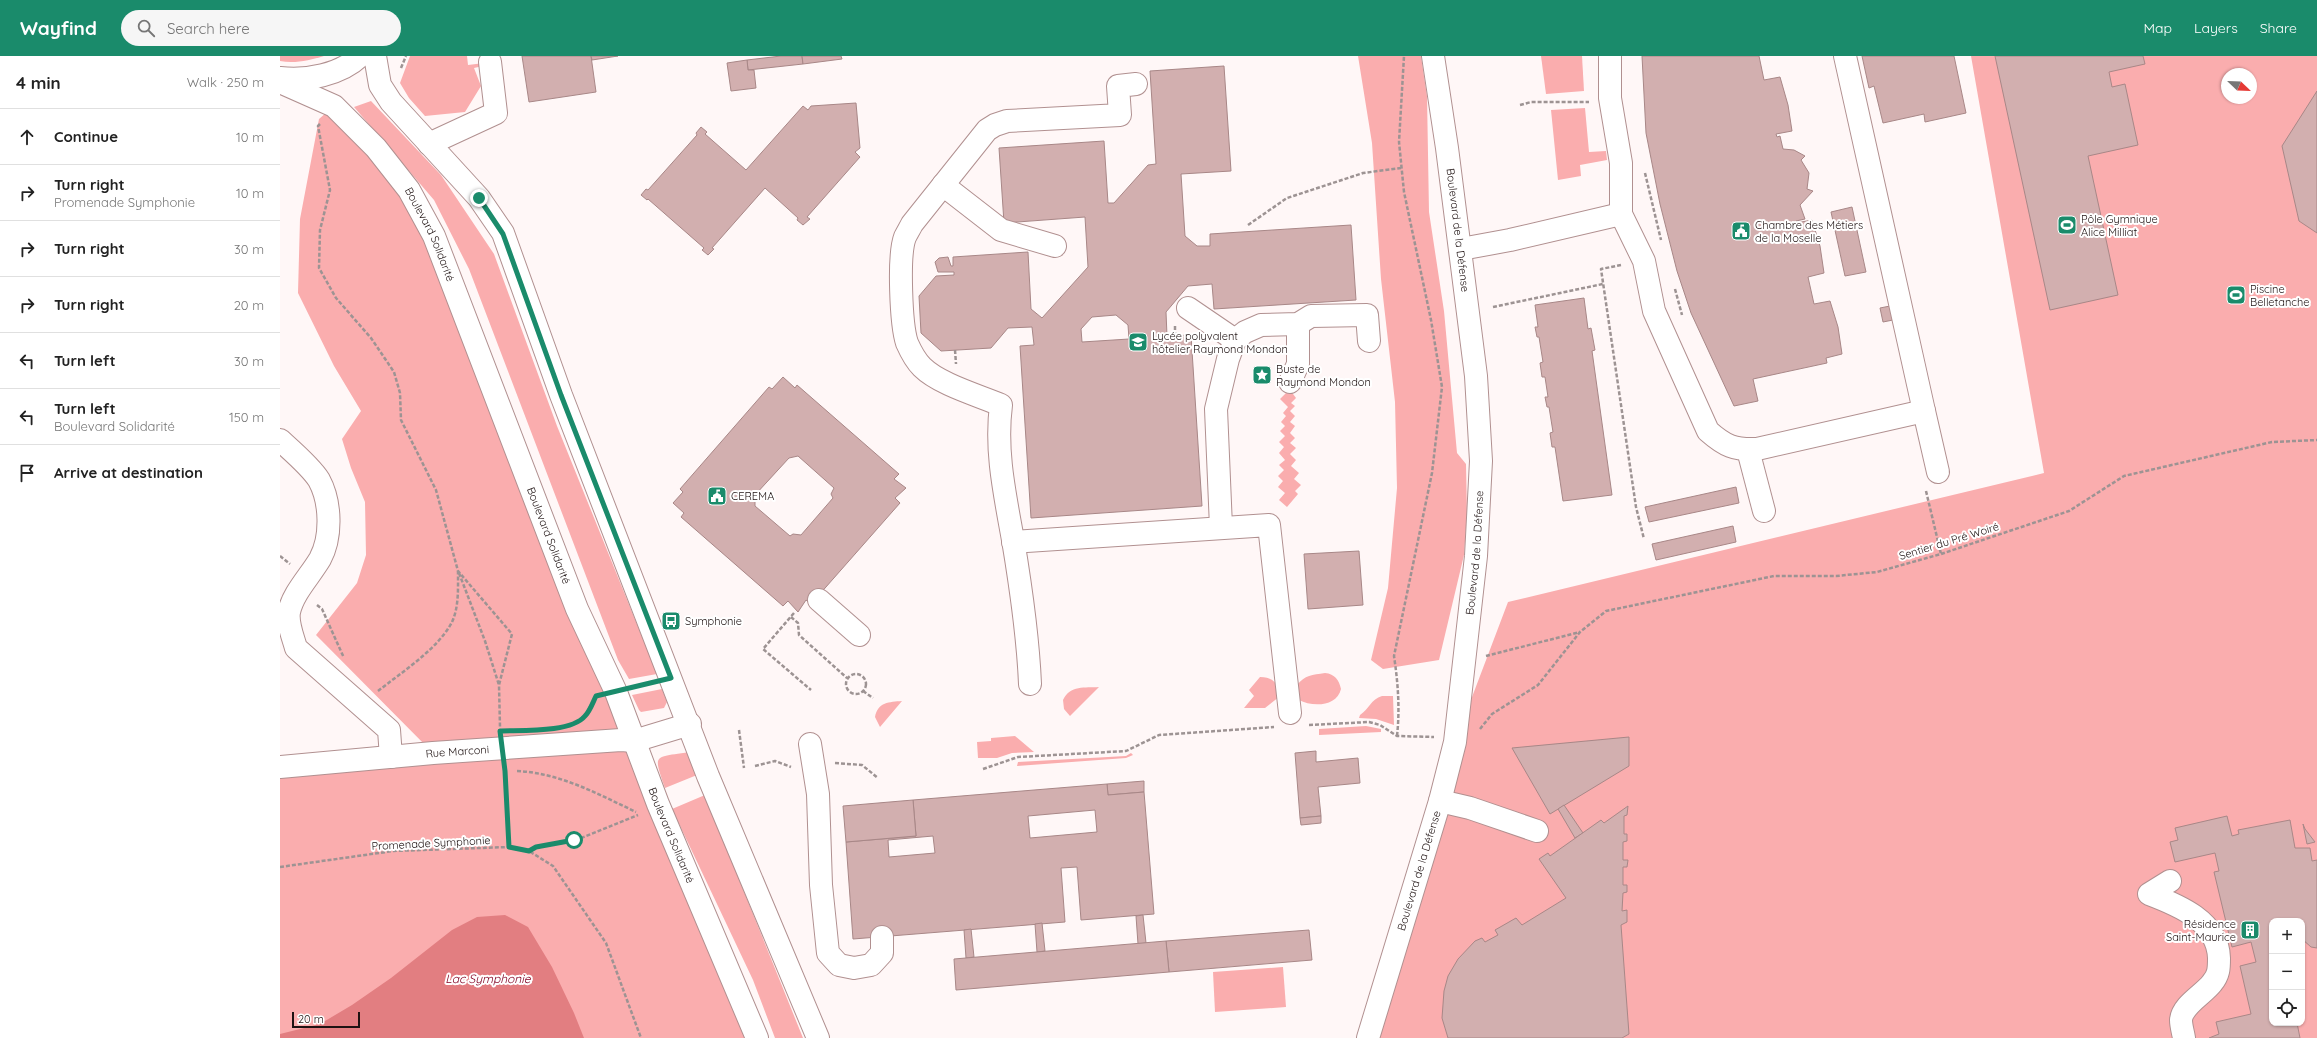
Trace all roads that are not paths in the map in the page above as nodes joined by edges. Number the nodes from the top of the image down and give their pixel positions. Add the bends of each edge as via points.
1 (360, 56) edge
2 (375, 56) edge
3 (1433, 56) edge
4 (1610, 56) edge
5 (1845, 56) edge
6 (490, 62) dead end
7 (280, 78) edge
8 (280, 82) edge
9 (1136, 84) dead end
10 (429, 144) junction
11 (943, 185) junction
12 (1621, 214) junction
13 (1055, 246) dead end
14 (1461, 249) junction
15 (1188, 308) dead end
16 (1298, 324) junction
17 (1236, 340) junction
18 (1369, 341) dead end
19 (1290, 382) dead end
20 (1924, 411) junction
21 (280, 440) edge
22 (1748, 450) junction
23 (1932, 480) road end
24 (1764, 511) dead end
25 (1222, 527) junction
26 (1013, 542) junction
27 (819, 600) dead end
28 (859, 635) dead end
29 (1030, 684) dead end
30 (1291, 721) road end
31 (690, 724) junction
32 (634, 741) junction
33 (810, 744) dead end
34 (391, 757) junction
35 (280, 767) edge
36 (1440, 801) junction
37 (1537, 831) dead end
38 (2170, 881) dead end
39 (882, 937) dead end
40 (757, 1038) edge
41 (818, 1038) edge
42 (1368, 1038) edge
43 (2184, 1038) edge

1 - 7 main road via 337,70 315,77
2 - 10 main road via 380,85 391,102
3 - 14 main road, Boulevard de la Défense
4 - 12 main road via 1610,98 1621,163
5 - 20 main road
6 - 10 main road via 496,113
8 - 32 main road, Boulevard Solidarité via 334,106 376,148 409,190 434,236 577,609 616,692
9 - 11 main road via 1118,86 1120,115 1008,121 995,125 986,130
10 - 31 main road via 479,198 503,234 566,410
11 - 13 main road via 1000,230
11 - 26 main road via 912,224 905,238 901,256 907,342 922,367 944,381 1001,405 998,427 1000,463
12 - 14 main road
12 - 22 main road via 1644,261 1654,311 1708,431 1721,443
14 - 36 main road, Boulevard de la Défense via 1476,376 1480,461 1476,556 1455,742
15 - 17 main road
16 - 17 main road via 1261,324
16 - 18 main road via 1311,316 1367,315
16 - 19 main road via 1298,364
17 - 25 main road via 1228,359 1216,408
20 - 22 main road
20 - 23 main road
21 - 34 main road via 319,479 326,498 329,520 327,540 321,558 300,590 289,613 296,648 389,730
22 - 24 main road
25 - 26 main road
25 - 30 main road via 1269,525
26 - 29 main road via 1028,643
27 - 28 main road
31 - 32 main road, Rue Marconi
31 - 41 main road via 708,776
32 - 34 main road, Rue Marconi
32 - 40 main road, Boulevard Solidarité
33 - 39 main road via 818,794 821,886 828,953 839,965 854,968 870,965 882,953
34 - 35 main road, Rue Marconi
36 - 37 main road via 1470,808
36 - 42 main road, Boulevard de la Défense
38 - 43 main road via 2149,894 2178,906 2198,919 2211,932 2218,949 2219,971 2212,983 2188,1006 2181,1019

